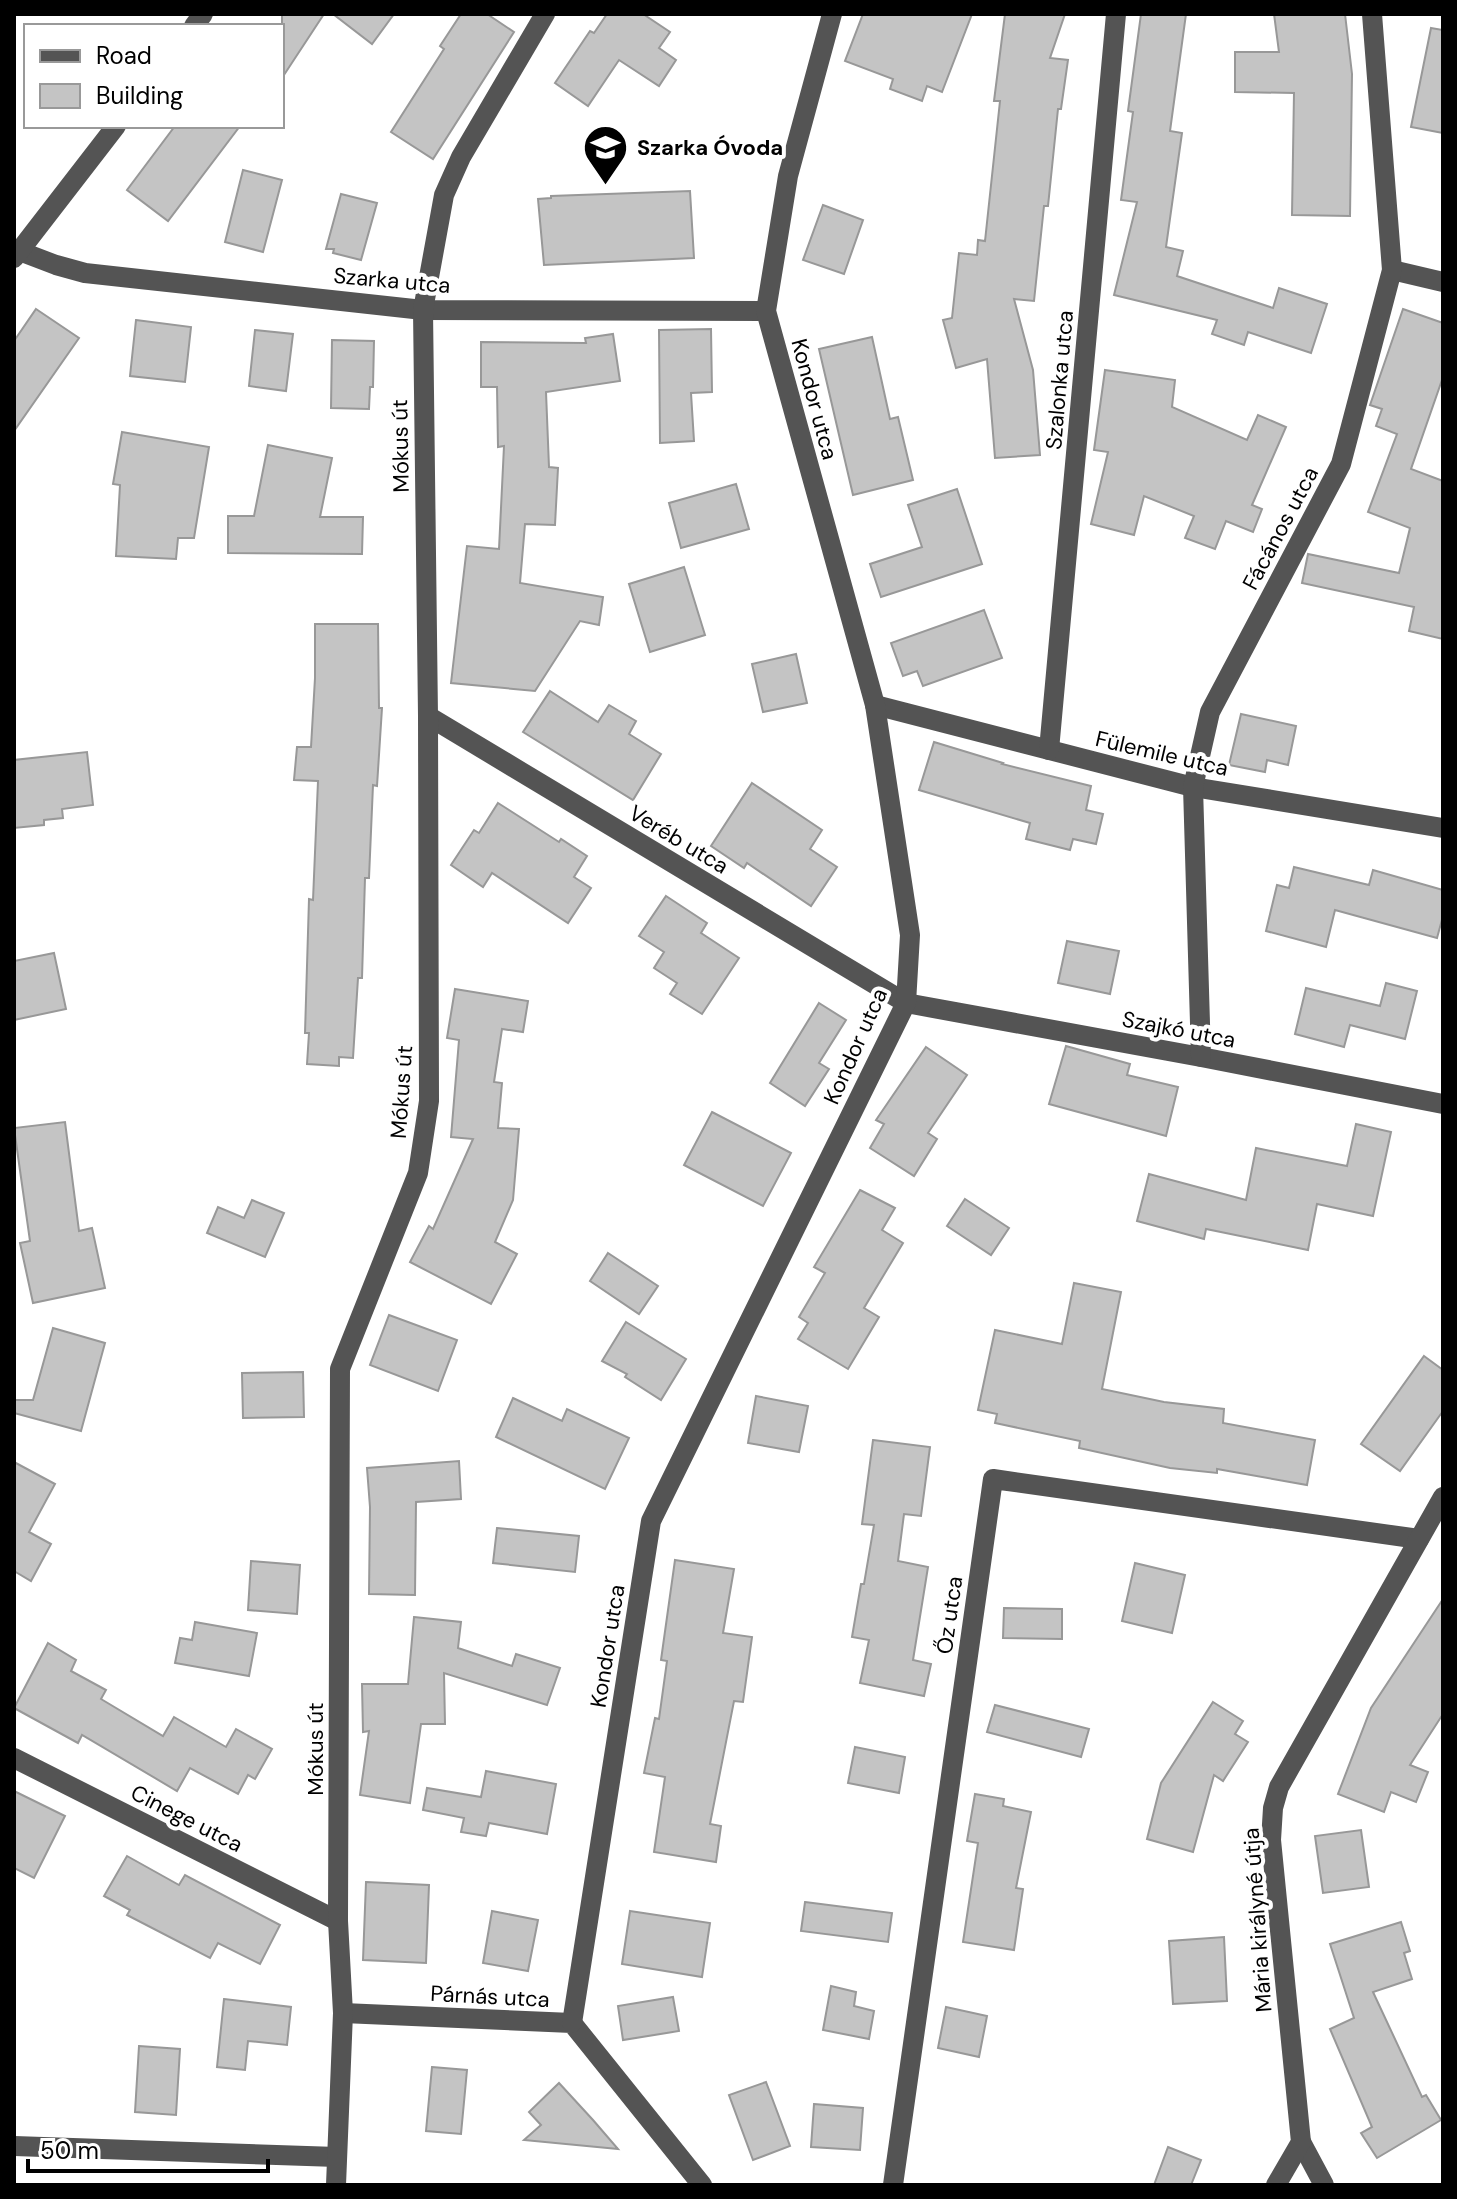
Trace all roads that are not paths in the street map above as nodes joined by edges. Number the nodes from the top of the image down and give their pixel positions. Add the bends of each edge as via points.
1 (545, 14) edge
2 (832, 14) edge
3 (1116, 14) edge
4 (1372, 14) edge
5 (114, 128) edge
6 (16, 253) edge
7 (1392, 270) junction
8 (1443, 282) edge
9 (423, 310) junction
10 (766, 311) junction
11 (875, 705) junction
12 (428, 716) junction
13 (1049, 750) junction
14 (1193, 787) junction
15 (1443, 828) edge
16 (906, 1003) junction
17 (1201, 1057) junction
18 (1443, 1104) edge
19 (1443, 1497) edge
20 (1419, 1539) junction
21 (14, 1758) edge
22 (338, 1921) junction
23 (343, 2013) junction
24 (572, 2023) junction
25 (1301, 2142) junction
26 (14, 2146) edge
27 (337, 2157) junction
28 (336, 2185) edge
29 (702, 2185) edge
30 (893, 2185) edge
31 (1276, 2185) edge
32 (1324, 2185) edge

1 - 9 street, Mókus út via 444,195
2 - 10 street, Kondor utca via 788,176
3 - 13 street, Szalonka utca
4 - 7 street, Fácános utca
5 - 6 street
6 - 9 street, Szarka utca via 85,273
7 - 8 street
7 - 14 street, Fácános utca via 1341,464 1210,712
9 - 10 street, Szarka utca
9 - 12 street, Mókus út
10 - 11 street, Kondor utca
11 - 13 street, Fülemile utca
11 - 16 street, Kondor utca via 910,935
12 - 16 street, Veréb utca
12 - 22 street, Mókus út via 429,1101 418,1173 340,1369
13 - 14 street, Fülemile utca
14 - 15 street, Fülemile utca
14 - 17 street, Fácános utca
16 - 17 street, Szajkó utca
16 - 24 street, Kondor utca via 651,1521
17 - 18 street, Szajkó utca
19 - 20 street, Mária királyné útja
20 - 25 street, Mária királyné útja via 1279,1787 1273,1808 1271,1840
20 - 30 street, Őz utca via 993,1479
21 - 22 street, Cinege utca
22 - 23 street, Mókus út
23 - 24 street, Párnás utca
23 - 27 street, Mókus út
24 - 29 street, Párnás utca
25 - 31 street
25 - 32 street
26 - 27 street
27 - 28 street, Mókus út

